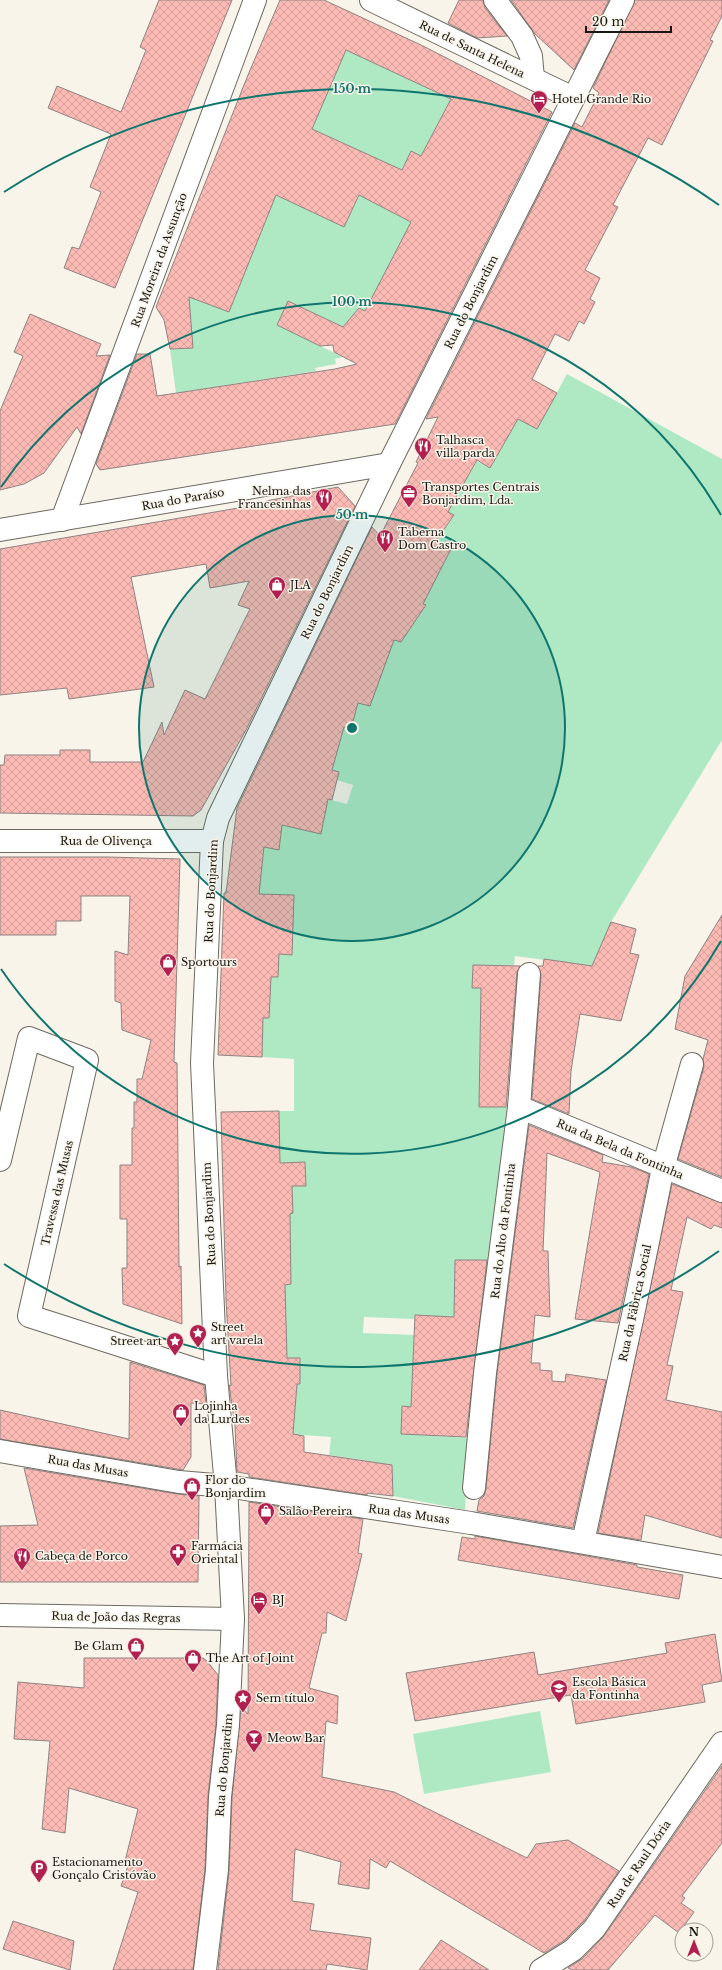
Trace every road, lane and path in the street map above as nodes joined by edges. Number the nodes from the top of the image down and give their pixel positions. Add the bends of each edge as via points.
1 (255, 0) edge
2 (371, 0) edge
3 (495, 0) edge
4 (623, 0) edge
5 (533, 78) junction
6 (573, 98) junction
7 (389, 464) junction
8 (62, 520) junction
9 (0, 530) edge
10 (0, 841) edge
11 (212, 841) junction
12 (529, 974) dead end
13 (692, 1064) dead end
14 (519, 1106) junction
15 (0, 1160) edge
16 (663, 1168) junction
17 (722, 1191) edge
18 (216, 1376) junction
19 (0, 1450) edge
20 (226, 1486) junction
21 (474, 1488) dead end
22 (583, 1542) junction
23 (722, 1567) edge
24 (0, 1615) edge
25 (233, 1619) junction
26 (722, 1743) edge
27 (205, 1970) edge
28 (541, 1970) edge

1 - 8 street, Rua Moreira da Assunção
2 - 5 street, Rua de Santa Helena
3 - 5 street via 522,36 531,56
4 - 6 street, Rua do Bonjardim
5 - 6 street, Rua de Santa Helena
6 - 7 street, Rua do Bonjardim
7 - 8 street, Rua do Paraíso
7 - 11 street, Rua do Bonjardim via 218,818
8 - 9 street, Rua do Paraíso
10 - 11 street, Rua de Olivença
11 - 18 street, Rua do Bonjardim via 202,1064
12 - 14 street, Rua do Alto da Fontinha
13 - 16 street, Rua da Fábrica Social
14 - 16 street, Rua da Bela da Fontinha
14 - 21 street, Rua do Alto da Fontinha via 485,1373
15 - 18 street, Travessa das Musas via 29,1038 87,1060 29,1316
16 - 17 street, Rua da Bela da Fontinha
16 - 22 street, Rua da Fábrica Social
18 - 20 street, Rua do Bonjardim
19 - 20 street, Rua das Musas via 179,1482
20 - 22 street, Rua das Musas
20 - 25 street, Rua do Bonjardim
22 - 23 street, Rua das Musas
24 - 25 street, Rua de João das Regras
25 - 27 street, Rua do Bonjardim via 217,1870
26 - 28 street, Rua de Raul Dória via 594,1930 573,1950

